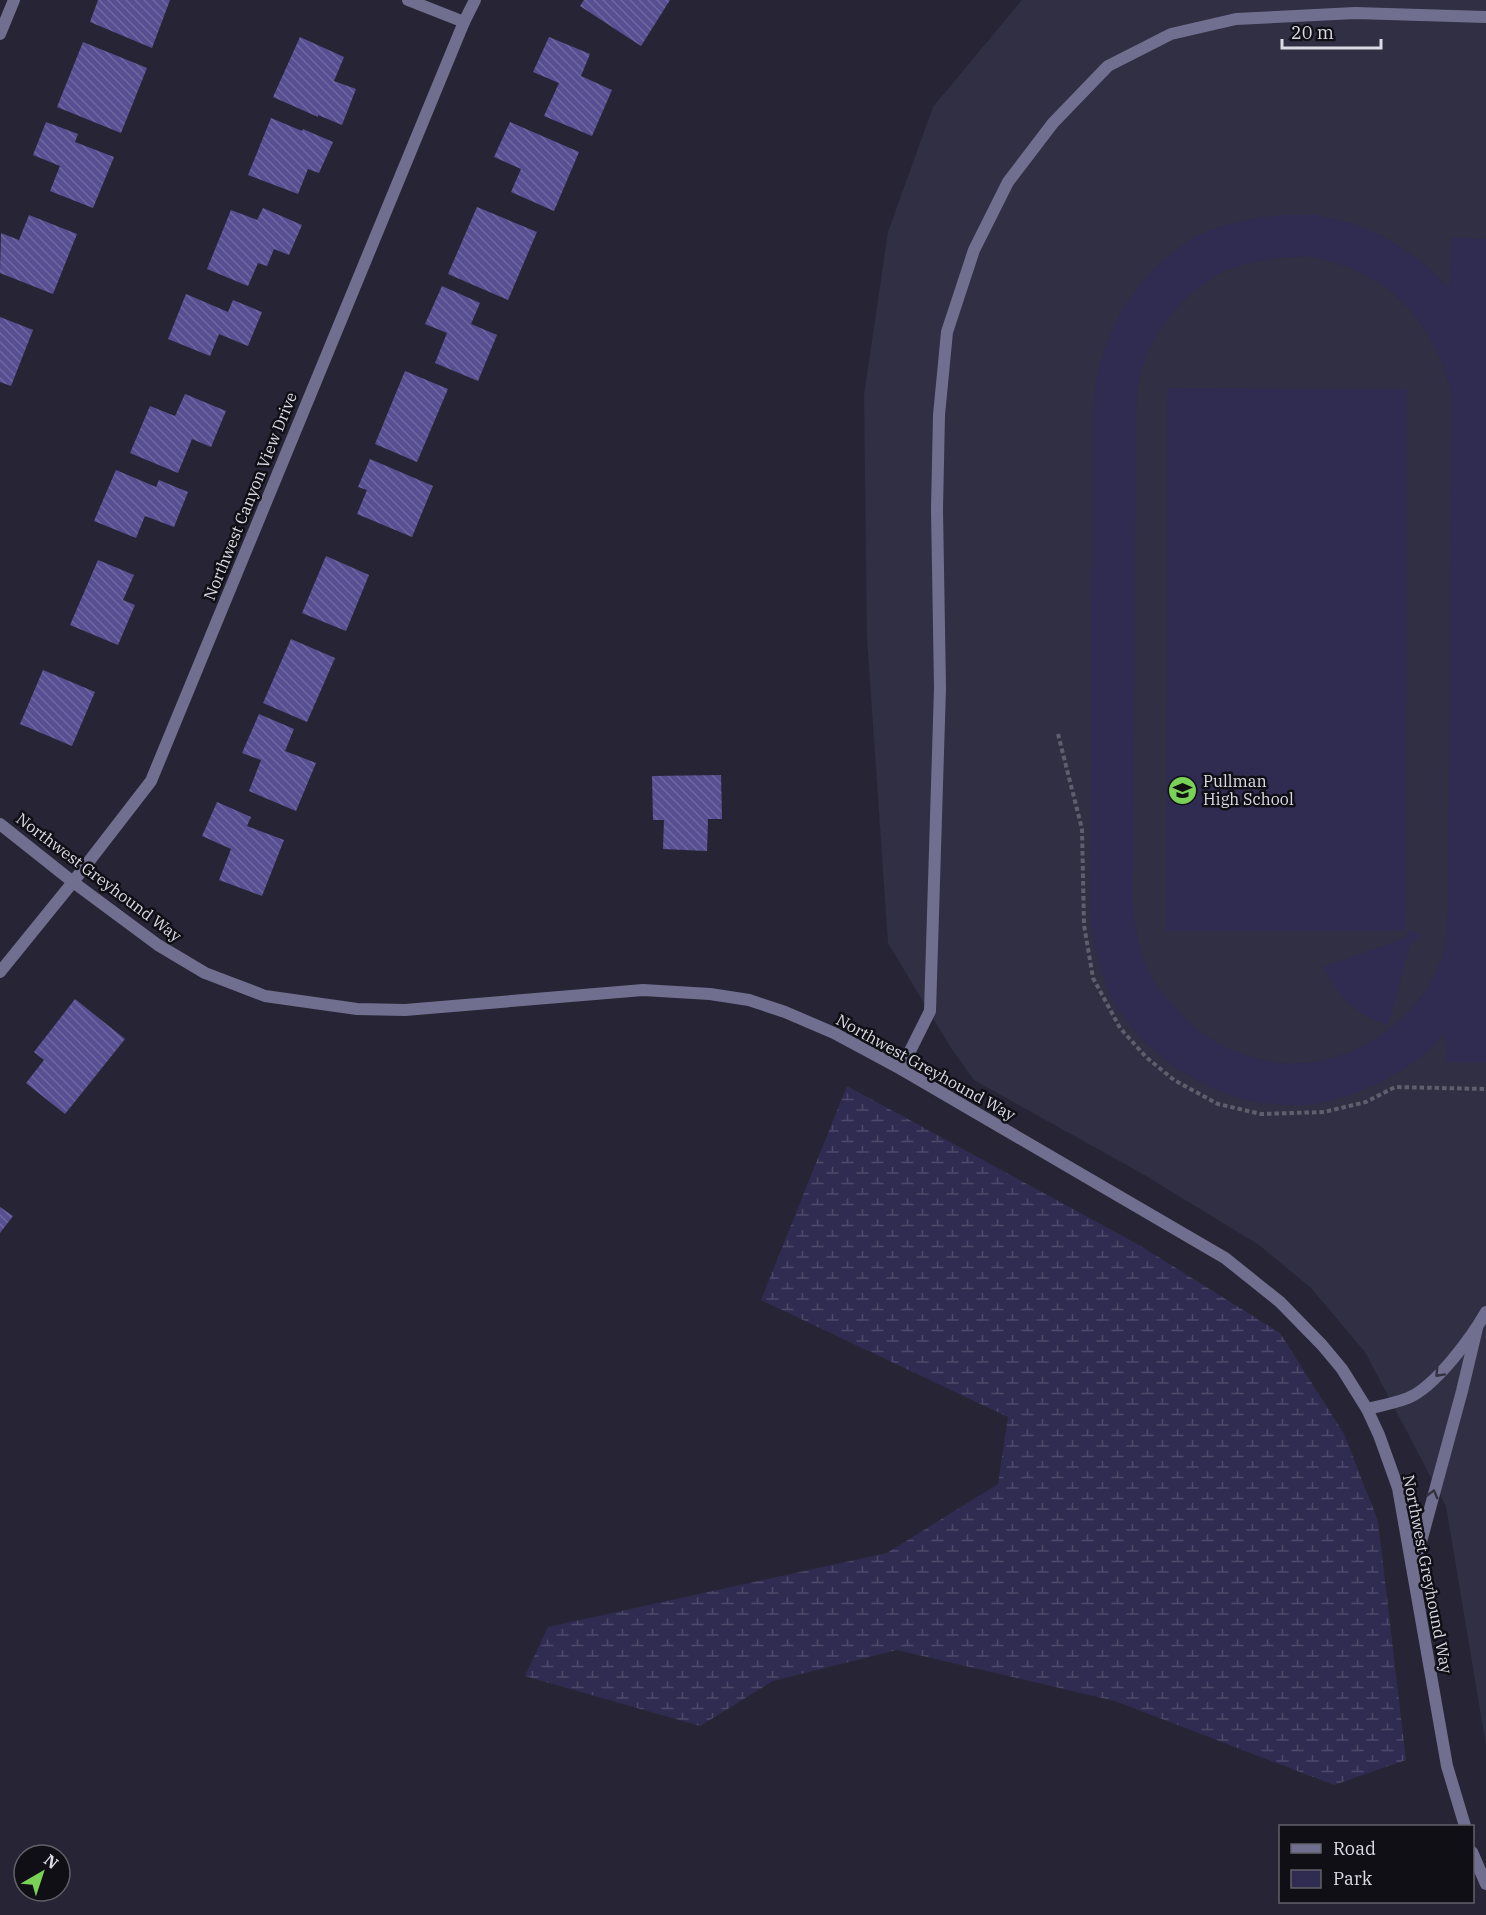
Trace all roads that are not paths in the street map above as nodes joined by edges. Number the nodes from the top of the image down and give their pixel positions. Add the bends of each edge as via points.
1 (14, 0) edge
2 (408, 0) edge
3 (475, 0) edge
4 (1486, 17) edge
5 (464, 22) junction
6 (0, 34) edge
7 (0, 824) edge
8 (73, 882) junction
9 (0, 972) edge
10 (901, 1069) junction
11 (1486, 1312) edge
12 (1477, 1328) junction
13 (1367, 1409) junction
14 (1413, 1571) junction
15 (1464, 1825) edge
16 (1474, 1854) edge
17 (1486, 1884) edge

1 - 6 street
2 - 5 street
3 - 5 street, Northwest Canyon View Drive
4 - 10 street via 1355,13 1236,19 1171,34 1108,66 1053,123 1008,182 974,250 947,332 938,426 940,688 930,1011
5 - 8 street, Northwest Canyon View Drive via 151,781
7 - 8 street, Northwest Greyhound Way
8 - 9 street, Northwest Canyon View Drive
8 - 10 street, Northwest Greyhound Way via 158,945 205,973 266,996 357,1009 405,1010 642,990 710,994 749,1000 785,1012
10 - 13 street, Northwest Greyhound Way via 1225,1258 1280,1302 1322,1345
11 - 12 street
12 -> 13 street via 1427,1386 1409,1397
14 -> 12 street
13 - 14 street, Northwest Greyhound Way via 1398,1488
14 - 15 street, Northwest Greyhound Way via 1447,1766
16 - 17 street

